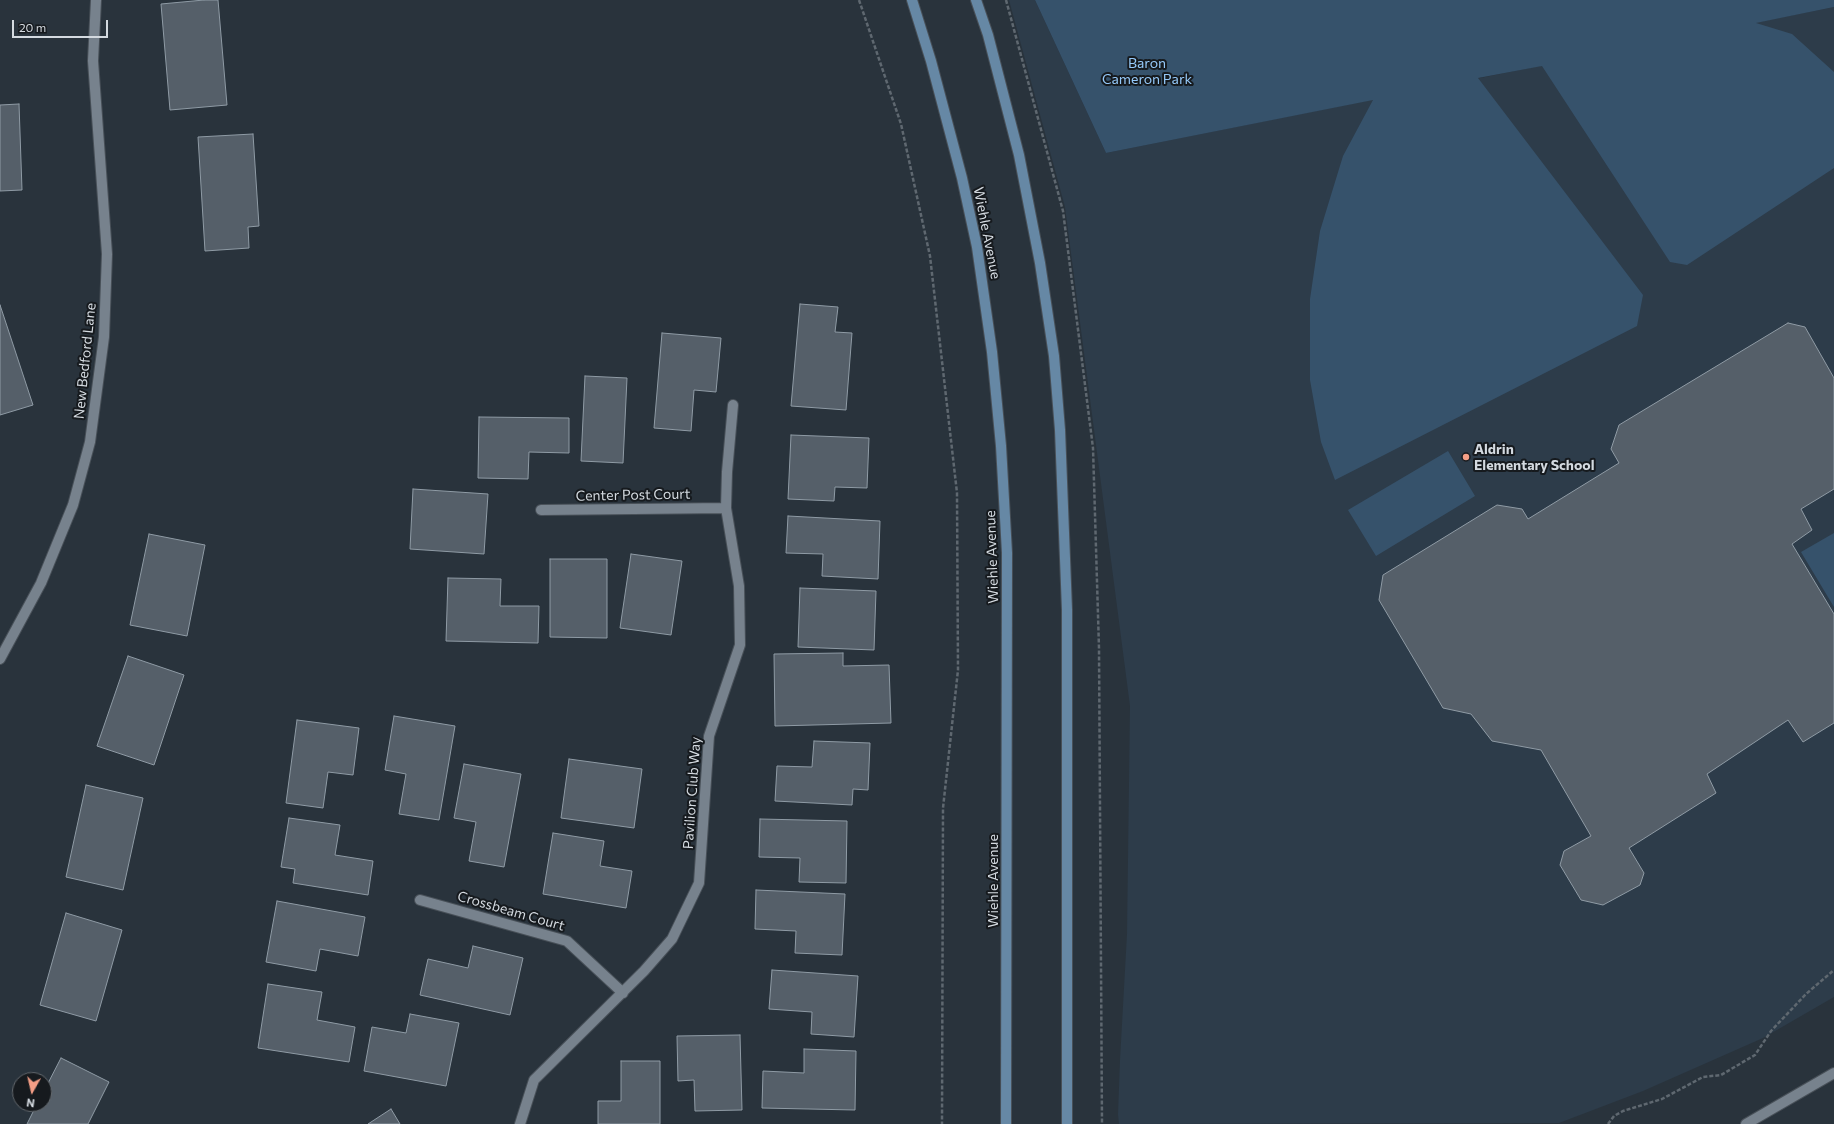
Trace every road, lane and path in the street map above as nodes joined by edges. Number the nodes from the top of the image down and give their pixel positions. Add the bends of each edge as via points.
1 (96, 0) edge
2 (859, 0) edge
3 (912, 0) edge
4 (976, 0) edge
5 (733, 405) dead end
6 (726, 508) junction
7 (541, 510) dead end
8 (0, 659) edge
9 (420, 900) dead end
10 (1834, 970) edge
11 (623, 993) junction
12 (1834, 1073) edge
13 (520, 1124) edge
14 (942, 1124) edge
15 (1006, 1124) edge
16 (1067, 1124) edge
17 (1608, 1124) edge
18 (1746, 1124) edge

1 - 8 street, New Bedford Lane via 93,61 107,254 104,337 90,442 73,505 41,583
2 - 14 path via 901,124 930,256 957,493 958,670 943,808
3 - 15 main road, Wiehle Avenue via 960,171 977,247 992,352 1001,446 1007,554
4 - 16 main road via 1020,155 1054,356 1060,430 1067,610
5 - 6 street, Pavilion Club Way
6 - 7 street, Center Post Court
6 - 11 street, Pavilion Club Way via 739,586 740,645 709,736 699,883 672,939
9 - 11 street, Crossbeam Court via 567,941
10 - 17 path via 1806,994 1771,1031 1755,1055 1721,1076 1702,1077 1662,1100 1623,1111 1614,1116
11 - 13 street, Pavilion Club Way via 534,1080
12 - 18 street

